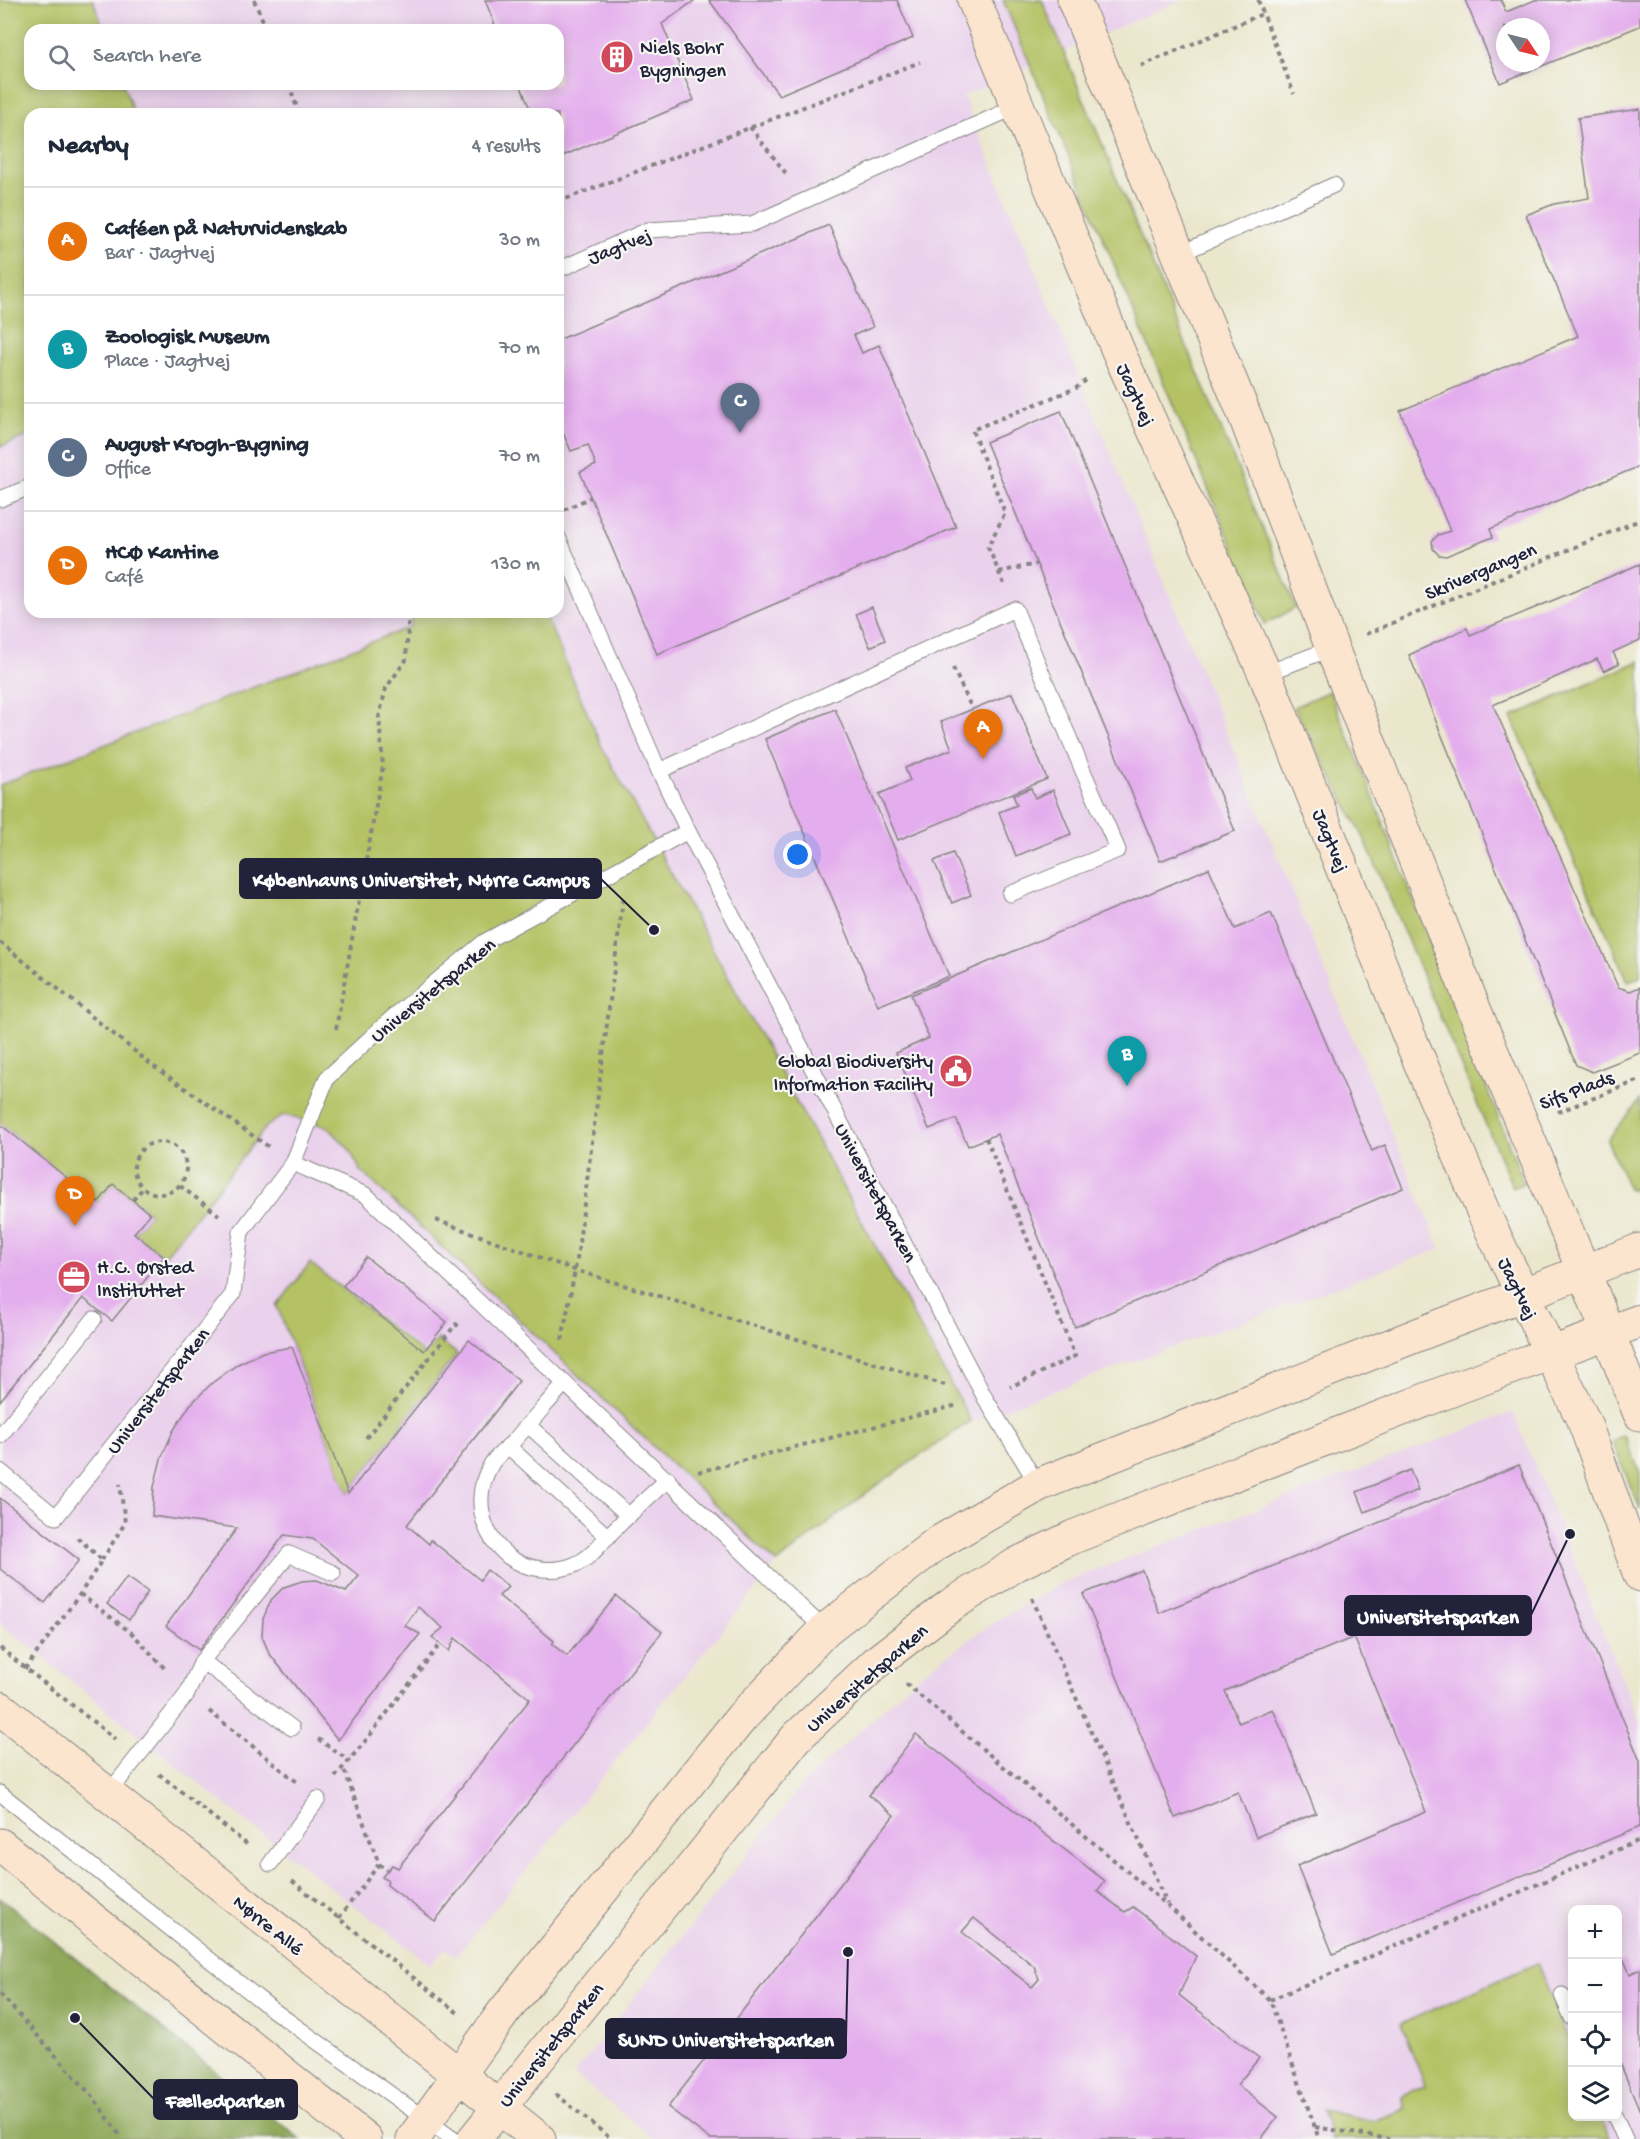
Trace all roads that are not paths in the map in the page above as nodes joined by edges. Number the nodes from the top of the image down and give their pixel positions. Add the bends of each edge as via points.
1 (974, 0) edge
2 (1074, 0) edge
3 (1018, 106) junction
4 (1334, 185) dead end
5 (1179, 254) junction
6 (564, 267) edge
7 (24, 490) edge
8 (0, 500) edge
9 (564, 551) edge
10 (1332, 648) junction
11 (1265, 674) junction
12 (658, 771) junction
13 (688, 831) junction
14 (1010, 894) dead end
15 (293, 1163) junction
16 (1640, 1250) edge
17 (1584, 1272) junction
18 (1522, 1295) junction
19 (94, 1319) dead end
20 (1640, 1321) edge
21 (1608, 1334) junction
22 (1552, 1354) junction
23 (560, 1378) junction
24 (1640, 1414) edge
25 (528, 1425) junction
26 (0, 1436) edge
27 (508, 1446) junction
28 (0, 1471) edge
29 (668, 1479) junction
30 (1038, 1485) junction
31 (629, 1516) junction
32 (608, 1537) junction
33 (333, 1573) dead end
34 (1640, 1575) edge
35 (825, 1630) junction
36 (202, 1661) junction
37 (0, 1708) edge
38 (292, 1728) road end
39 (0, 1793) edge
40 (108, 1794) junction
41 (318, 1799) road end
42 (0, 1845) edge
43 (270, 1864) road end
44 (1562, 1995) dead end
45 (1570, 2013) edge
46 (459, 2075) junction
47 (499, 2107) junction
48 (1617, 2121) edge
49 (420, 2130) edge
50 (364, 2139) edge
51 (453, 2139) edge
52 (474, 2139) edge
53 (539, 2139) edge
54 (1625, 2139) edge

1 - 3 street, Jagtvej
2 - 5 street
3 - 6 lane, Jagtvej via 752,224 648,230
3 - 11 street, Jagtvej via 1119,353
4 - 5 lane
5 - 10 street
7 - 8 lane
9 - 12 lane, Universitetsparken
10 - 11 lane
10 - 17 street via 1475,1011
11 - 18 street, Jagtvej via 1409,1036
12 - 13 lane, Universitetsparken
12 - 14 lane via 1015,609 1118,850
13 - 15 lane, Universitetsparken via 484,942 393,1017 327,1078
13 - 30 lane, Universitetsparken via 986,1398
15 - 23 lane via 366,1195
15 - 28 lane, Universitetsparken via 241,1232 233,1294 56,1517
16 - 17 street
17 - 18 street
17 - 21 street
18 - 22 street, Jagtvej
18 - 30 street
19 - 26 lane
20 - 21 street, Universitetsparken
21 - 22 street, Universitetsparken
21 - 24 street
22 - 34 street, Jagtvej via 1585,1424
22 - 47 street, Universitetsparken via 1073,1537 1017,1564 951,1605 879,1660 797,1737
23 - 25 lane
23 - 29 lane
25 - 27 lane
25 - 31 lane
27 - 32 lane
27 - 32 lane via 483,1481 480,1503 495,1544 531,1568 553,1570 575,1565
29 - 31 lane
29 - 35 lane
30 - 35 street via 936,1544
31 - 32 lane
33 - 36 lane via 289,1554
35 - 46 street via 742,1717 503,2013
36 - 38 lane
36 - 40 lane via 187,1694
37 - 40 street, Nørre Allé
39 - 49 lane
40 - 46 street, Nørre Allé
41 - 43 lane
42 - 50 street
44 - 45 lane
46 - 47 street, Nørre Allé
46 - 49 street
47 - 52 street, Universitetsparken
47 - 53 street, Nørre Allé
48 - 54 lane
49 - 51 lane

